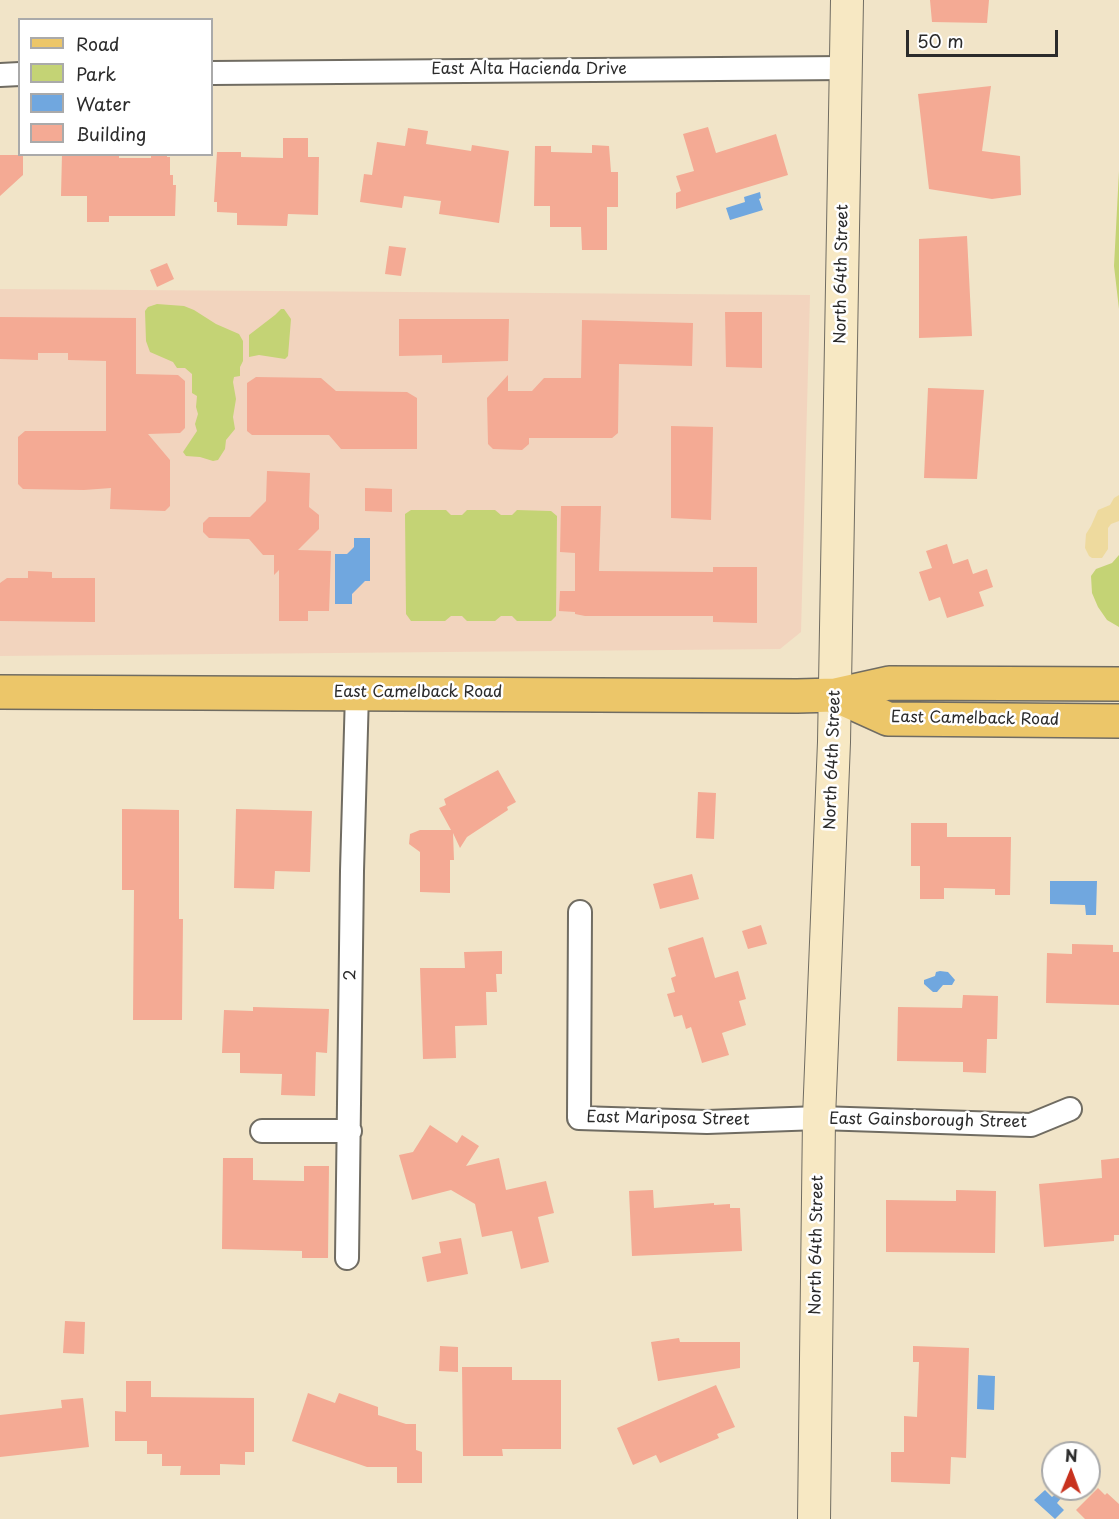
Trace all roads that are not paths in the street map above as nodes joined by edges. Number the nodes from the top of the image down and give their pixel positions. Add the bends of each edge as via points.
1 (848, 0) edge
2 (846, 68) junction
3 (213, 73) edge
4 (18, 74) edge
5 (0, 75) edge
6 (1119, 684) edge
7 (0, 692) edge
8 (357, 693) junction
9 (835, 695) junction
10 (1119, 721) edge
11 (580, 912) dead end
12 (1070, 1109) dead end
13 (819, 1118) junction
14 (262, 1131) dead end
15 (350, 1131) junction
16 (347, 1258) dead end
17 (814, 1519) edge

1 - 2 street, North 64th Street
2 - 3 street, East Alta Hacienda Drive
2 - 9 street, North 64th Street
4 - 5 street
6 - 9 main road, East Camelback Road via 889,683
7 - 8 main road, East Camelback Road
8 - 9 main road, East Camelback Road
8 - 15 street, 2
9 - 10 main road, East Camelback Road via 888,719
9 - 13 street, North 64th Street
11 - 13 street, East Mariposa Street via 579,1118 707,1122
12 - 13 street, East Gainsborough Street via 1031,1125
13 - 17 street, North 64th Street
14 - 15 street
15 - 16 street, 2

